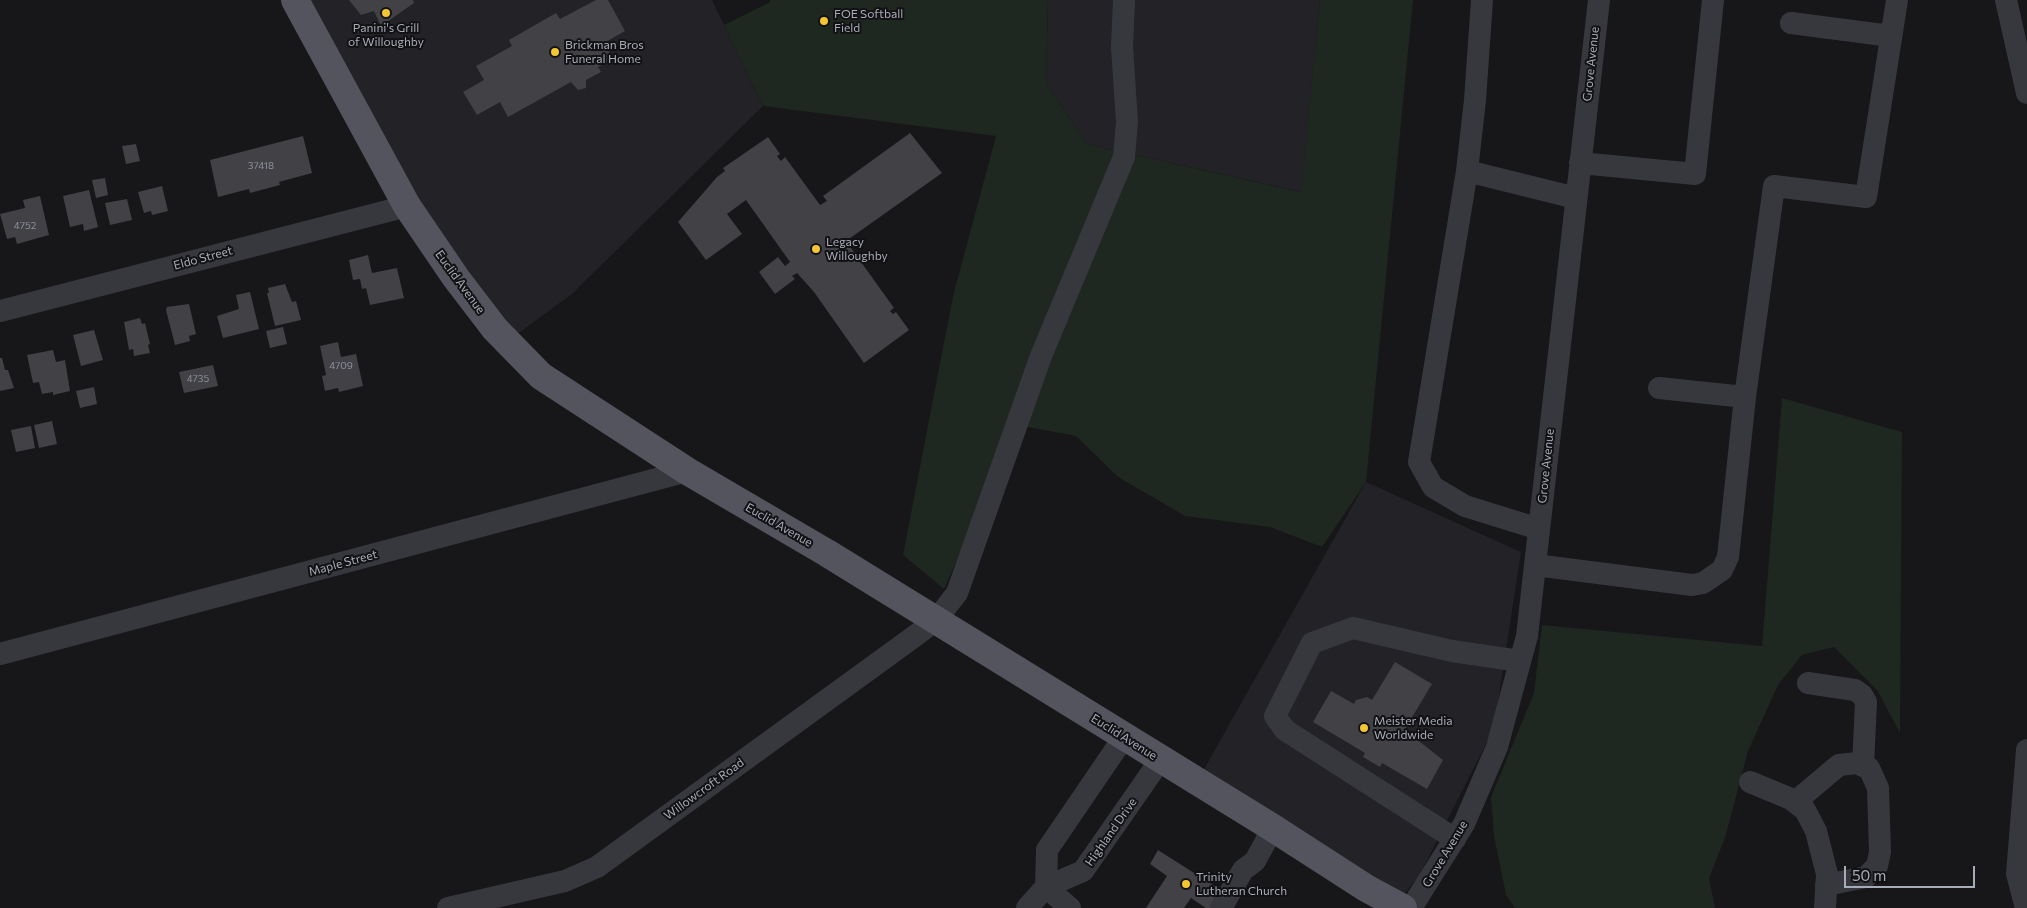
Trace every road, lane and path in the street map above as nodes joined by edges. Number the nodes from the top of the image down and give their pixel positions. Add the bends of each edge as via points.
1 (295, 0) edge
2 (1124, 0) edge
3 (1482, 0) edge
4 (1598, 0) edge
5 (1713, 0) edge
6 (1896, 0) edge
7 (2006, 0) edge
8 (1790, 23) dead end
9 (1891, 36) junction
10 (2027, 93) edge
11 (1580, 163) junction
12 (1467, 171) junction
13 (1576, 198) junction
14 (407, 206) junction
15 (0, 311) edge
16 (1659, 388) dead end
17 (1745, 397) junction
18 (687, 471) junction
19 (1539, 529) junction
20 (1535, 565) junction
21 (936, 620) junction
22 (0, 654) edge
23 (1520, 661) junction
24 (1808, 683) dead end
25 (1124, 737) junction
26 (2027, 750) edge
27 (1161, 759) junction
28 (1864, 766) junction
29 (1750, 782) dead end
30 (1795, 802) junction
31 (1273, 828) junction
32 (1455, 838) junction
33 (1826, 885) junction
34 (1046, 887) junction
35 (1376, 901) edge
36 (448, 908) edge
37 (1027, 908) edge
38 (1070, 908) edge
39 (1221, 908) edge
40 (1403, 908) edge
41 (1411, 908) edge
42 (1825, 908) edge
43 (2026, 908) edge

1 - 14 main road, Euclid Avenue
2 - 21 street, Willowcroft Road via 1122,47 1127,122 1124,157 1041,356 957,593
3 - 12 street
4 - 11 street, Grove Avenue
5 - 11 street via 1695,174
6 - 9 street
7 - 10 street
8 - 9 street
9 - 17 street via 1866,197 1774,186
11 - 13 street, Grove Avenue
12 - 13 street
12 - 19 street via 1419,462 1433,487 1465,506
13 - 19 street, Grove Avenue
14 - 15 street, Eldo Street
14 - 18 main road, Euclid Avenue via 495,329 542,376
16 - 17 street
17 - 20 street via 1728,557 1722,570 1714,577 1692,585
18 - 21 main road, Euclid Avenue
18 - 22 street, Maple Street
19 - 20 street, Grove Avenue
20 - 23 street, Grove Avenue via 1527,636
21 - 25 main road, Euclid Avenue
21 - 36 street, Willowcroft Road via 597,867 565,881
23 - 32 street, Grove Avenue via 1497,747
23 - 32 street via 1452,651 1353,628 1312,643 1275,716 1285,730
24 - 28 street via 1855,690 1862,695 1866,702
25 - 27 main road, Euclid Avenue
25 - 34 street via 1047,850
26 - 43 street via 2017,874
27 - 31 main road, Euclid Avenue
27 - 34 street, Highland Drive via 1083,871
28 - 30 street via 1856,763 1839,765
28 - 33 street via 1869,768 1878,788 1880,852 1877,866 1866,877
29 - 30 street
30 - 33 street via 1805,810 1816,831 1827,874
31 - 35 main road, Euclid Avenue
31 - 39 street via 1255,861 1243,870
32 - 41 street, Grove Avenue
33 - 42 street
34 - 37 street, Highland Drive
34 - 38 street
35 - 40 main road, Euclid Avenue

